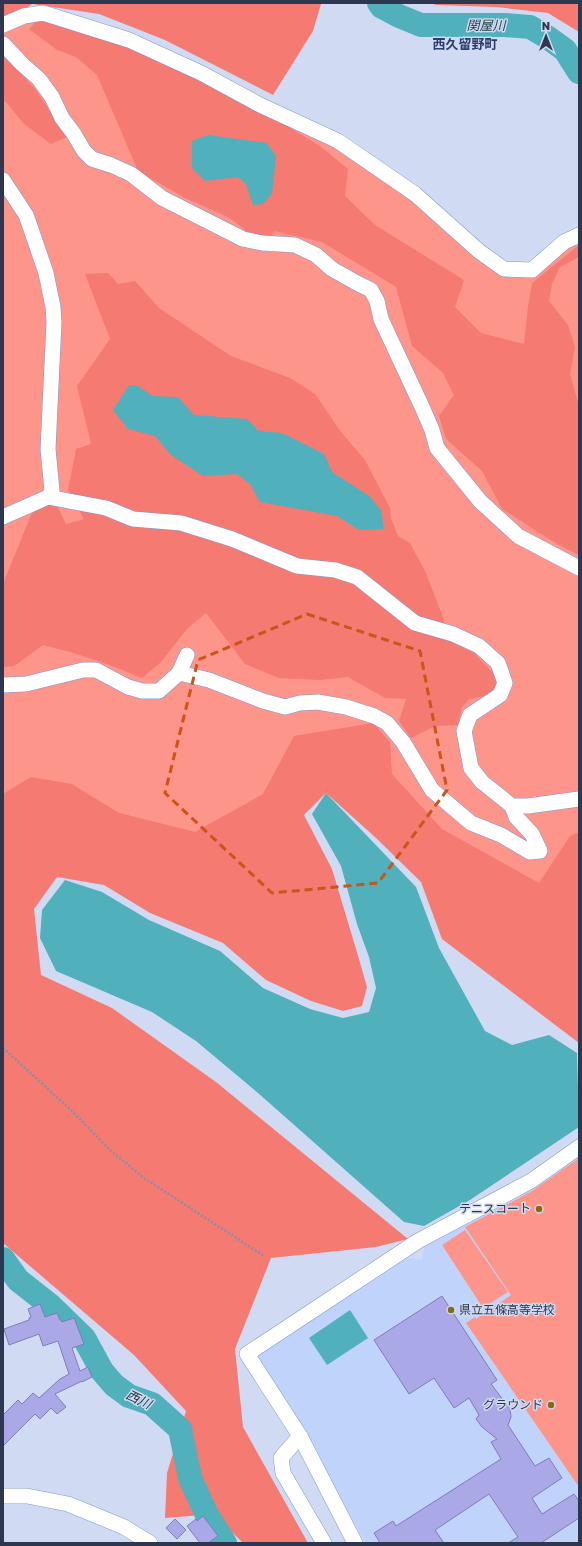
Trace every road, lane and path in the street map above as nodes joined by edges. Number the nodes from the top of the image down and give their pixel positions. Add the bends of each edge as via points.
1 (3, 25) edge
2 (3, 44) edge
3 (3, 180) edge
4 (579, 235) edge
5 (48, 497) junction
6 (3, 517) edge
7 (579, 568) edge
8 (187, 655) dead end
9 (179, 673) junction
10 (3, 685) edge
11 (579, 799) edge
12 (512, 806) junction
13 (3, 1048) edge
14 (579, 1147) edge
15 (264, 1256) dead end
16 (300, 1436) junction
17 (3, 1496) edge
18 (150, 1543) edge
19 (324, 1543) edge
20 (355, 1543) edge

1 - 4 street via 24,16 43,13 129,40 201,73 260,106 338,141 415,194 480,252 504,269 532,270 564,242
2 - 7 street via 39,79 52,97 62,118 92,159 131,174 162,198 243,239 295,245 371,290 432,430 437,448 480,501 518,536
3 - 5 street via 26,215 46,273 53,307 48,449 52,491
5 - 6 street
5 - 12 street via 106,508 133,519 181,523 232,539 297,566 335,570 357,577 415,623 453,634 479,646 498,663 505,683 500,695 470,715 464,731 471,768 482,782
8 - 9 street
9 - 10 street via 160,691 142,691 128,687 96,670 83,670 26,684
9 - 12 street via 209,680 285,707 318,702 374,716 387,723 403,742 432,790 471,823 501,835 530,852 540,851 532,834 516,817
11 - 12 street
13 - 15 path via 71,1110 110,1150 144,1178
14 - 16 street via 531,1181 418,1241 247,1354
16 - 19 street via 281,1458 283,1473
16 - 20 street
17 - 18 street via 27,1496 68,1504 124,1527

